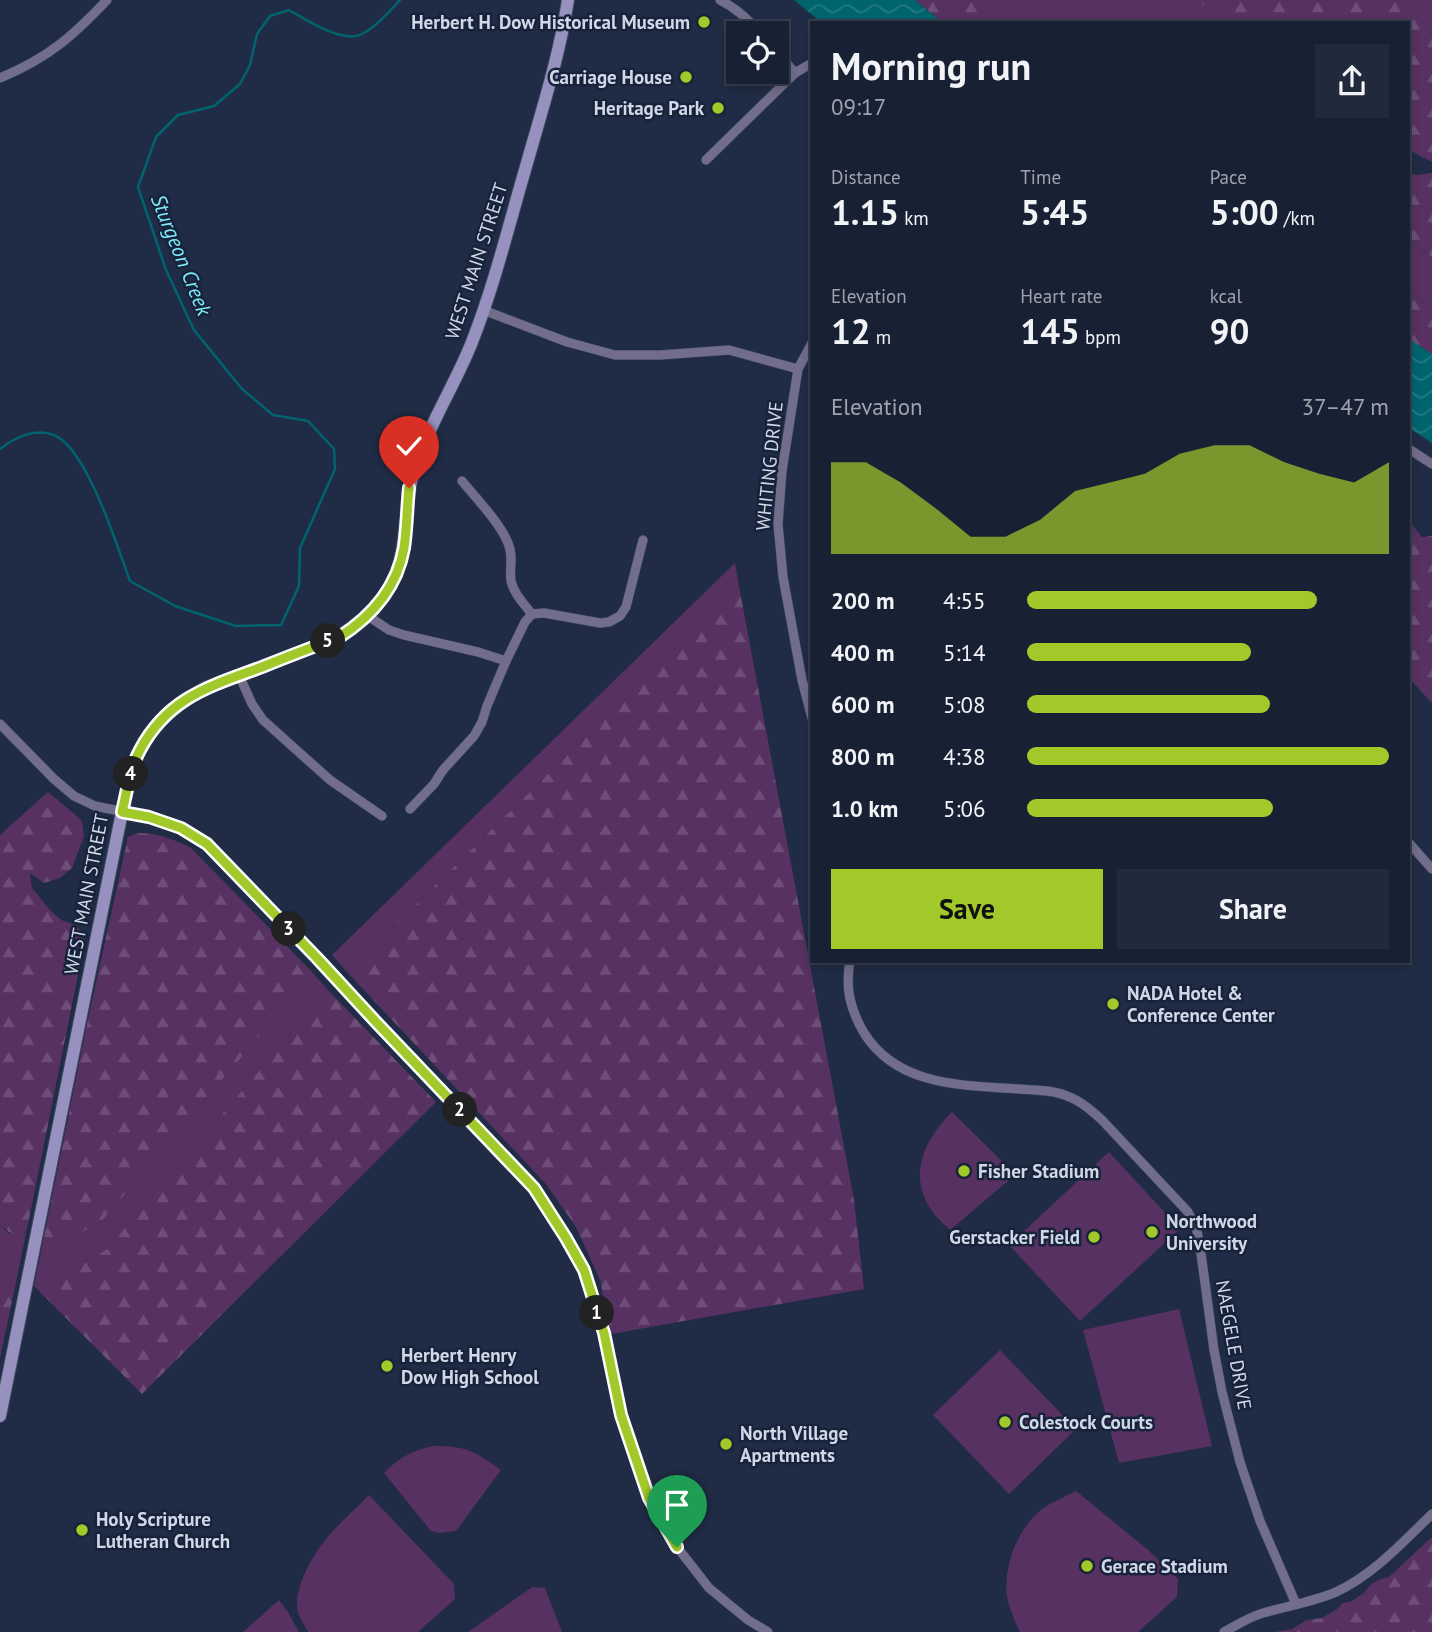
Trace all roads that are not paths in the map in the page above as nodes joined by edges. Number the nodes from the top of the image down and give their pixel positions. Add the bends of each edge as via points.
1 (107, 0) edge
2 (568, 0) edge
3 (720, 0) edge
4 (750, 21) edge
5 (810, 64) edge
6 (789, 66) edge
7 (795, 73) junction
8 (0, 78) edge
9 (706, 160) dead end
10 (483, 310) junction
11 (810, 347) edge
12 (798, 369) junction
13 (1410, 450) edge
14 (1432, 464) edge
15 (462, 481) dead end
16 (643, 540) dead end
17 (531, 614) junction
18 (368, 616) junction
19 (506, 661) junction
20 (239, 676) junction
21 (810, 710) edge
22 (0, 724) edge
23 (410, 809) dead end
24 (122, 812) junction
25 (382, 816) dead end
26 (1410, 844) edge
27 (1432, 869) edge
28 (850, 963) edge
29 (0, 1416) edge
30 (1432, 1514) edge
31 (1296, 1604) junction
32 (768, 1632) edge
33 (1224, 1632) edge

1 - 8 street via 52,51
2 - 10 street, WEST MAIN STREET via 557,56
3 - 4 street
5 - 7 street
6 - 7 street
7 - 9 street
10 - 12 street via 615,355 729,350
10 - 18 street, WEST MAIN STREET via 414,469 399,569
11 - 12 street, WHITING DRIVE
12 - 21 street, WHITING DRIVE via 778,524 785,590
13 - 14 street
15 - 17 street via 508,543 511,580
16 - 17 street via 620,616 600,622
17 - 19 street
18 - 19 street via 404,635
18 - 20 street, WEST MAIN STREET via 338,638
19 - 23 street via 474,736
20 - 24 street, WEST MAIN STREET via 192,695 156,726 134,763
20 - 25 street via 263,720 330,780
22 - 24 street via 74,796
24 - 29 street, WEST MAIN STREET
24 - 32 street via 181,828 207,844 534,1188 584,1270 604,1333 621,1415 649,1498 677,1547 709,1588
26 - 27 street
28 - 31 street, NAEGELE DRIVE via 847,988 855,1018 868,1039 899,1067 924,1079 951,1084 1067,1096 1088,1107 1188,1212 1199,1237 1214,1350 1237,1450 1260,1521
30 - 31 street via 1359,1578 1335,1592
31 - 33 street via 1260,1614

